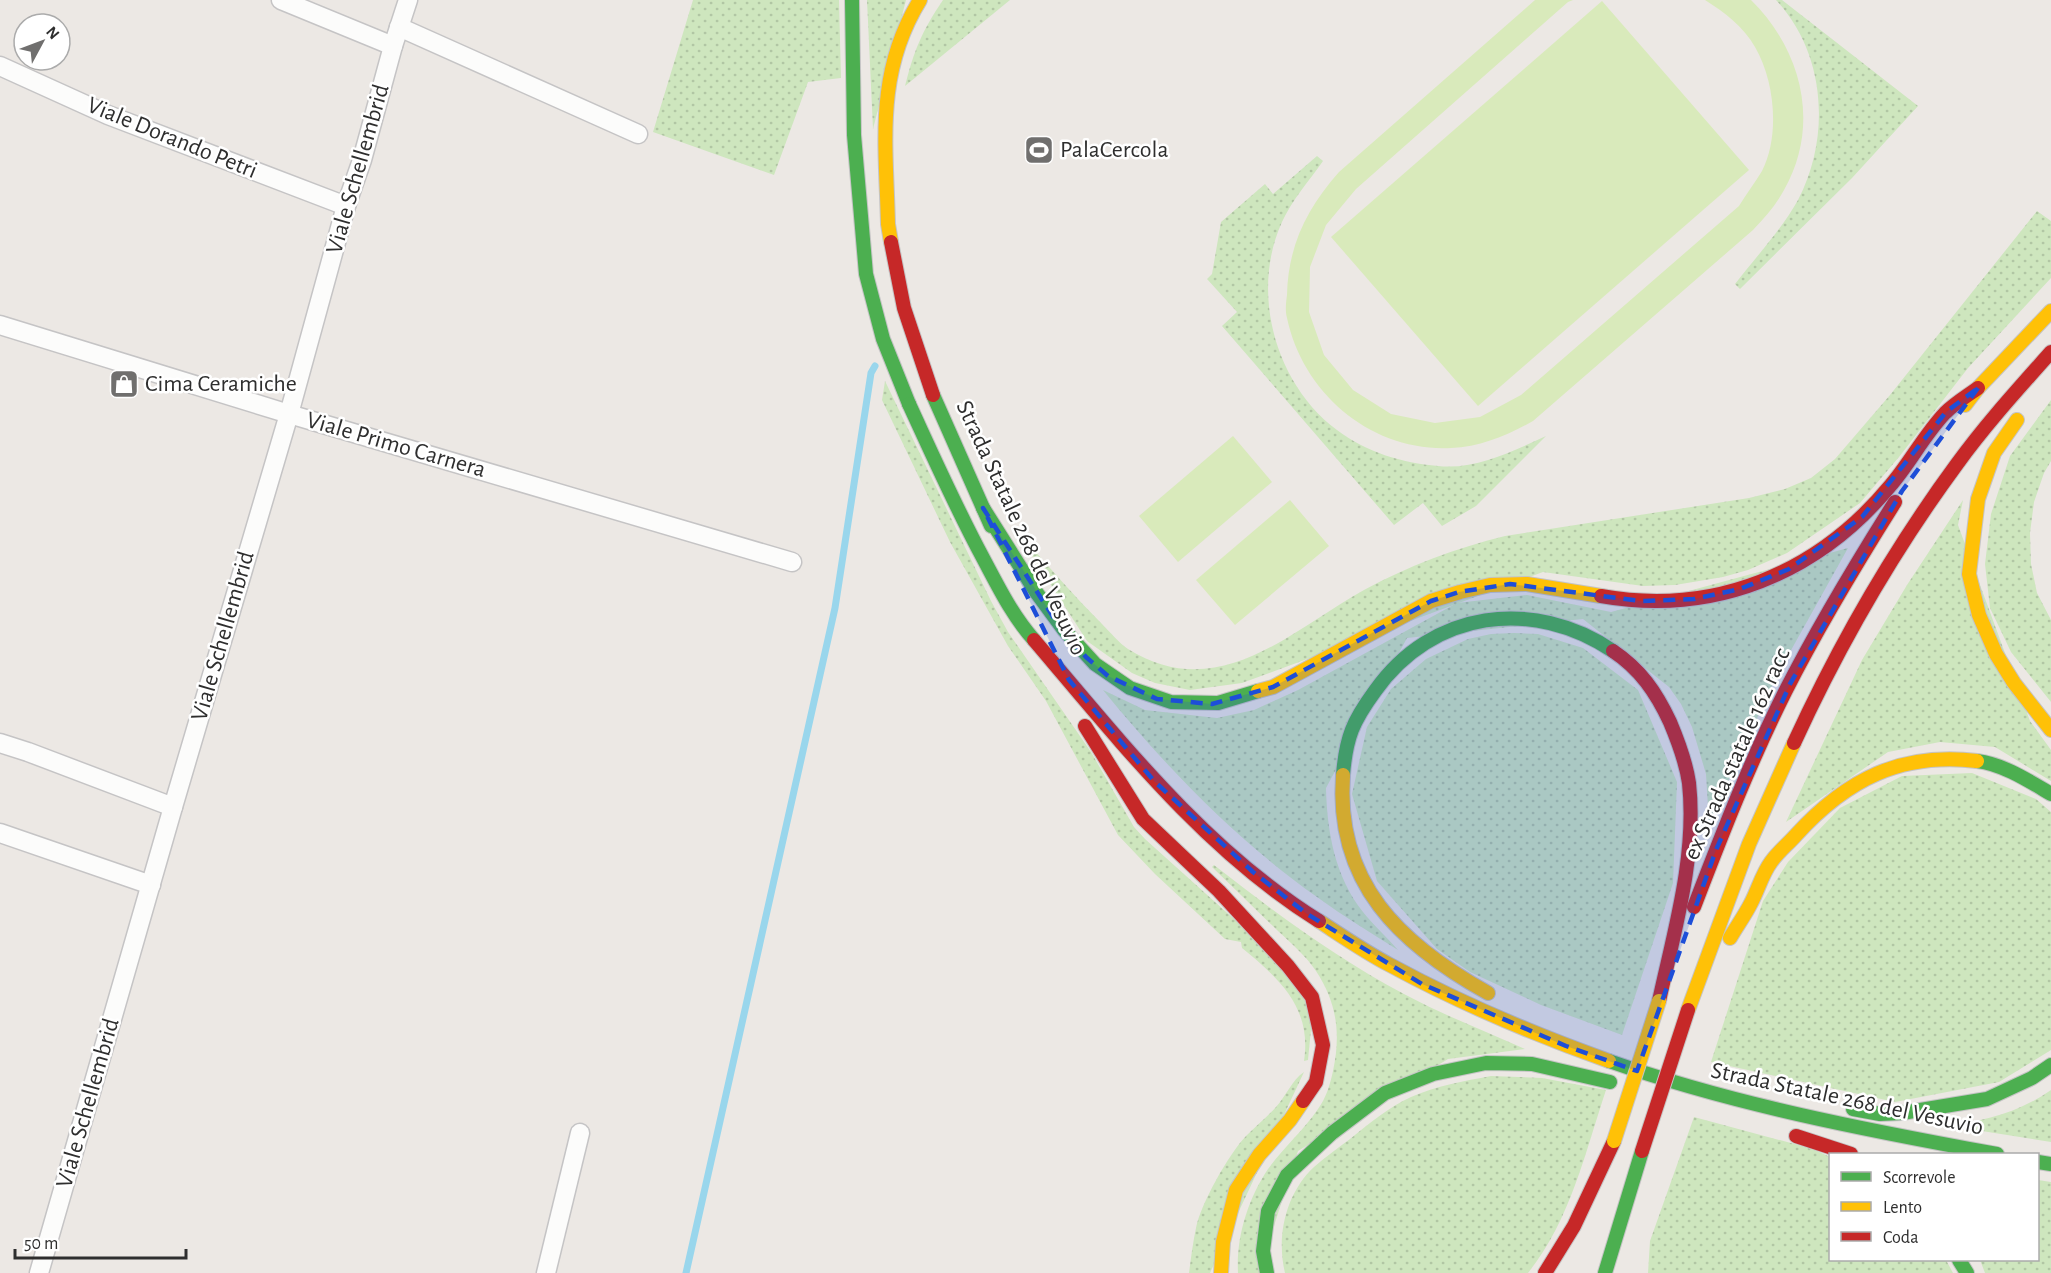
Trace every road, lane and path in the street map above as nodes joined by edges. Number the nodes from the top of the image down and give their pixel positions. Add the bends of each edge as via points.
1 (281, 0) edge
2 (408, 0) edge
3 (852, 0) edge
4 (920, 0) edge
5 (399, 27) junction
6 (393, 46) junction
7 (0, 66) edge
8 (638, 134) dead end
9 (346, 206) junction
10 (2051, 309) edge
11 (0, 325) edge
12 (2051, 352) edge
13 (1978, 388) junction
14 (2026, 409) dead end
15 (289, 414) junction
16 (983, 508) junction
17 (792, 562) dead end
18 (1030, 608) dead end
19 (1014, 616) junction
20 (1041, 628) dead end
21 (1069, 680) junction
22 (2051, 730) edge
23 (0, 743) edge
24 (2051, 794) edge
25 (173, 807) junction
26 (0, 833) edge
27 (151, 885) junction
28 (1502, 999) dead end
29 (1659, 1001) junction
30 (1688, 1010) junction
31 (1566, 1031) dead end
32 (1610, 1063) junction
33 (2051, 1065) edge
34 (1679, 1083) junction
35 (1698, 1090) junction
36 (1758, 1090) dead end
37 (1741, 1102) junction
38 (1835, 1105) dead end
39 (580, 1133) dead end
40 (1614, 1141) junction
41 (1642, 1151) junction
42 (1848, 1153) edge
43 (1986, 1153) edge
44 (1641, 1201) dead end
45 (1587, 1229) dead end
46 (39, 1273) edge
47 (546, 1273) edge
48 (1221, 1273) edge
49 (1267, 1273) edge
50 (1545, 1273) edge
51 (1605, 1273) edge

1 - 6 street
2 - 5 street, Viale Schellembrid
3 - 19 main road, Strada Statale 268 del Vesuvio via 854,135 866,274 883,339 969,532
4 - 16 main road, Strada Statale 268 del Vesuvio via 907,21 890,70 885,116 888,224 904,308 933,394
5 - 6 street, Viale Schellembrid
5 - 8 street
6 - 9 street, Viale Schellembrid
7 - 9 street, Viale Dorando Petri via 108,115
9 - 15 street, Viale Schellembrid
10 - 13 main road, ex Strada statale 162 racc
11 - 15 street, Viale Primo Carnera
12 - 30 main road, ex Strada statale 162 racc via 1986,427 1925,509 1840,649 1777,778
13 - 16 main road via 1946,412 1862,517 1825,547 1779,573 1740,589 1694,599 1641,601 1510,584 1483,586 1431,601 1252,696 1212,704 1157,699 1108,676 1061,629
13 - 29 main road, ex Strada statale 162 racc via 1902,491 1846,581 1790,684 1716,850
14 - 22 main road via 1994,453 1978,499 1969,574 1979,615 1996,654
15 - 17 street, Viale Primo Carnera
15 - 25 street, Viale Schellembrid
16 - 18 main road, Strada Statale 268 del Vesuvio
19 - 21 main road, Strada Statale 268 del Vesuvio
19 - 48 main road via 1143,819 1220,891 1312,997 1323,1046 1316,1082 1236,1190 1223,1242
20 - 21 main road, Strada Statale 268 del Vesuvio
21 - 32 main road, Strada Statale 268 del Vesuvio via 1154,781 1253,872 1306,914 1422,984 1490,1016
23 - 25 street
24 - 30 main road via 1986,762 1952,758 1893,767 1861,780 1815,814 1770,862 1751,903
25 - 27 street, Viale Schellembrid
26 - 27 street
27 - 46 street, Viale Schellembrid
28 - 29 main road via 1454,975 1422,951 1377,904 1346,838 1341,771 1351,728 1374,687 1408,655 1453,628 1486,618 1527,616 1586,634 1613,650 1646,679 1672,725 1688,779 1690,832 1686,876
29 - 40 main road, ex Strada statale 162 racc, bridge
30 - 41 main road, ex Strada statale 162 racc, bridge
31 - 32 main road
32 - 34 main road, Strada Statale 268 del Vesuvio
33 - 38 main road via 1987,1099 1880,1114
34 - 35 main road, Strada Statale 268 del Vesuvio
34 - 49 main road via 1619,1086 1532,1064 1486,1064 1433,1074 1385,1093 1332,1133 1287,1175 1268,1211 1263,1251
35 - 36 main road
35 - 37 main road, Strada Statale 268 del Vesuvio
37 - 42 main road via 1799,1138
37 - 43 main road, Strada Statale 268 del Vesuvio
39 - 47 street
40 - 45 main road, ex Strada statale 162 racc
40 - 50 main road via 1574,1226
41 - 44 main road
41 - 51 main road, ex Strada statale 162 racc

